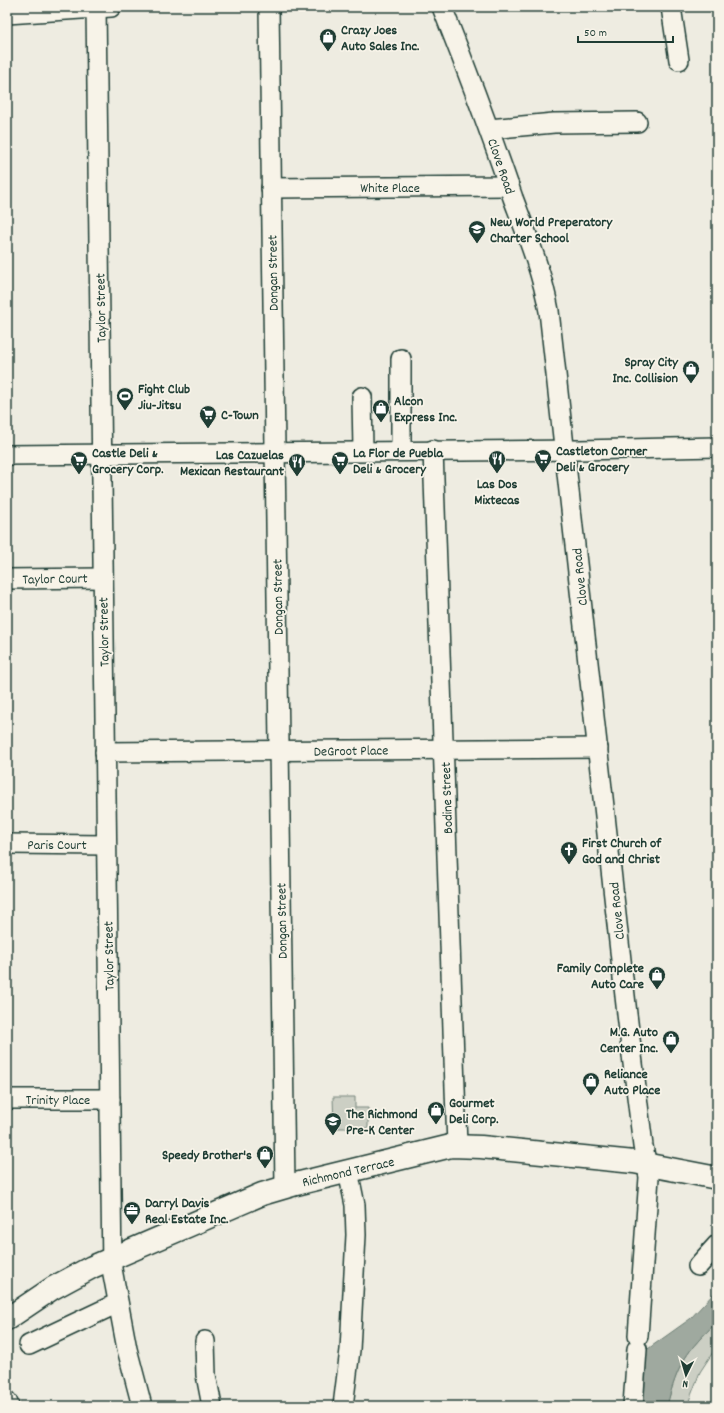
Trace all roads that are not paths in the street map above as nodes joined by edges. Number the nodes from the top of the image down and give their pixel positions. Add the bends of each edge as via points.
1 (101, 7) edge
2 (269, 7) edge
3 (442, 7) edge
4 (671, 7) edge
5 (7, 14) edge
6 (678, 60) dead end
7 (637, 122) dead end
8 (489, 129) junction
9 (509, 186) junction
10 (271, 188) junction
11 (401, 358) dead end
12 (362, 397) dead end
13 (717, 447) edge
14 (564, 449) junction
15 (363, 450) junction
16 (401, 450) junction
17 (433, 450) junction
18 (275, 451) junction
19 (101, 454) junction
20 (7, 455) edge
21 (103, 578) junction
22 (7, 579) edge
23 (598, 748) junction
24 (444, 749) junction
25 (279, 751) junction
26 (105, 752) junction
27 (7, 844) edge
28 (106, 845) junction
29 (7, 1099) edge
30 (110, 1099) junction
31 (457, 1146) junction
32 (646, 1164) junction
33 (348, 1171) junction
34 (717, 1178) edge
35 (285, 1187) junction
36 (717, 1245) edge
37 (113, 1256) junction
38 (698, 1266) dead end
39 (118, 1303) junction
40 (7, 1318) edge
41 (205, 1341) dead end
42 (29, 1344) dead end
43 (7, 1401) edge
44 (9, 1406) edge
45 (142, 1406) edge
46 (212, 1406) edge
47 (343, 1406) edge
48 (633, 1406) edge

1 - 5 street
1 - 19 street, Taylor Street
2 - 10 street, Dongan Street
3 - 8 street, Clove Road
4 - 6 street
7 - 8 street via 554,123
8 - 9 street, Clove Road
9 - 10 street, White Place
9 - 14 street, Clove Road via 545,291
10 - 18 street, Dongan Street
11 - 16 street
12 - 15 street
13 - 14 street
14 - 17 street
14 - 23 street, Clove Road
15 - 16 street
15 - 18 street
16 - 17 street
17 - 24 street, Bodine Street
18 - 19 street
18 - 25 street, Dongan Street
19 - 20 street
19 - 21 street, Taylor Street
21 - 22 street, Taylor Court
21 - 26 street, Taylor Street
23 - 24 street, DeGroot Place
23 - 32 street, Clove Road
24 - 25 street, DeGroot Place
24 - 31 street, Bodine Street
25 - 26 street, DeGroot Place
25 - 35 street, Dongan Street
26 - 28 street, Taylor Street
27 - 28 street, Paris Court
28 - 30 street, Taylor Street
29 - 30 street, Trinity Place
30 - 37 street, Taylor Street
31 - 32 main road, Richmond Terrace
31 - 33 main road, Richmond Terrace
32 - 34 main road, Richmond Terrace
32 - 48 street, Clove Road via 649,1177
33 - 35 main road, Richmond Terrace
33 - 47 street via 355,1205 356,1235 350,1350
35 - 37 main road, Richmond Terrace via 262,1194
36 - 38 street
37 - 39 street, Taylor Street via 112,1269
37 - 40 main road, Richmond Terrace via 53,1288
39 - 42 street
39 - 45 street, Taylor Street
41 - 46 street via 206,1375
43 - 44 street

